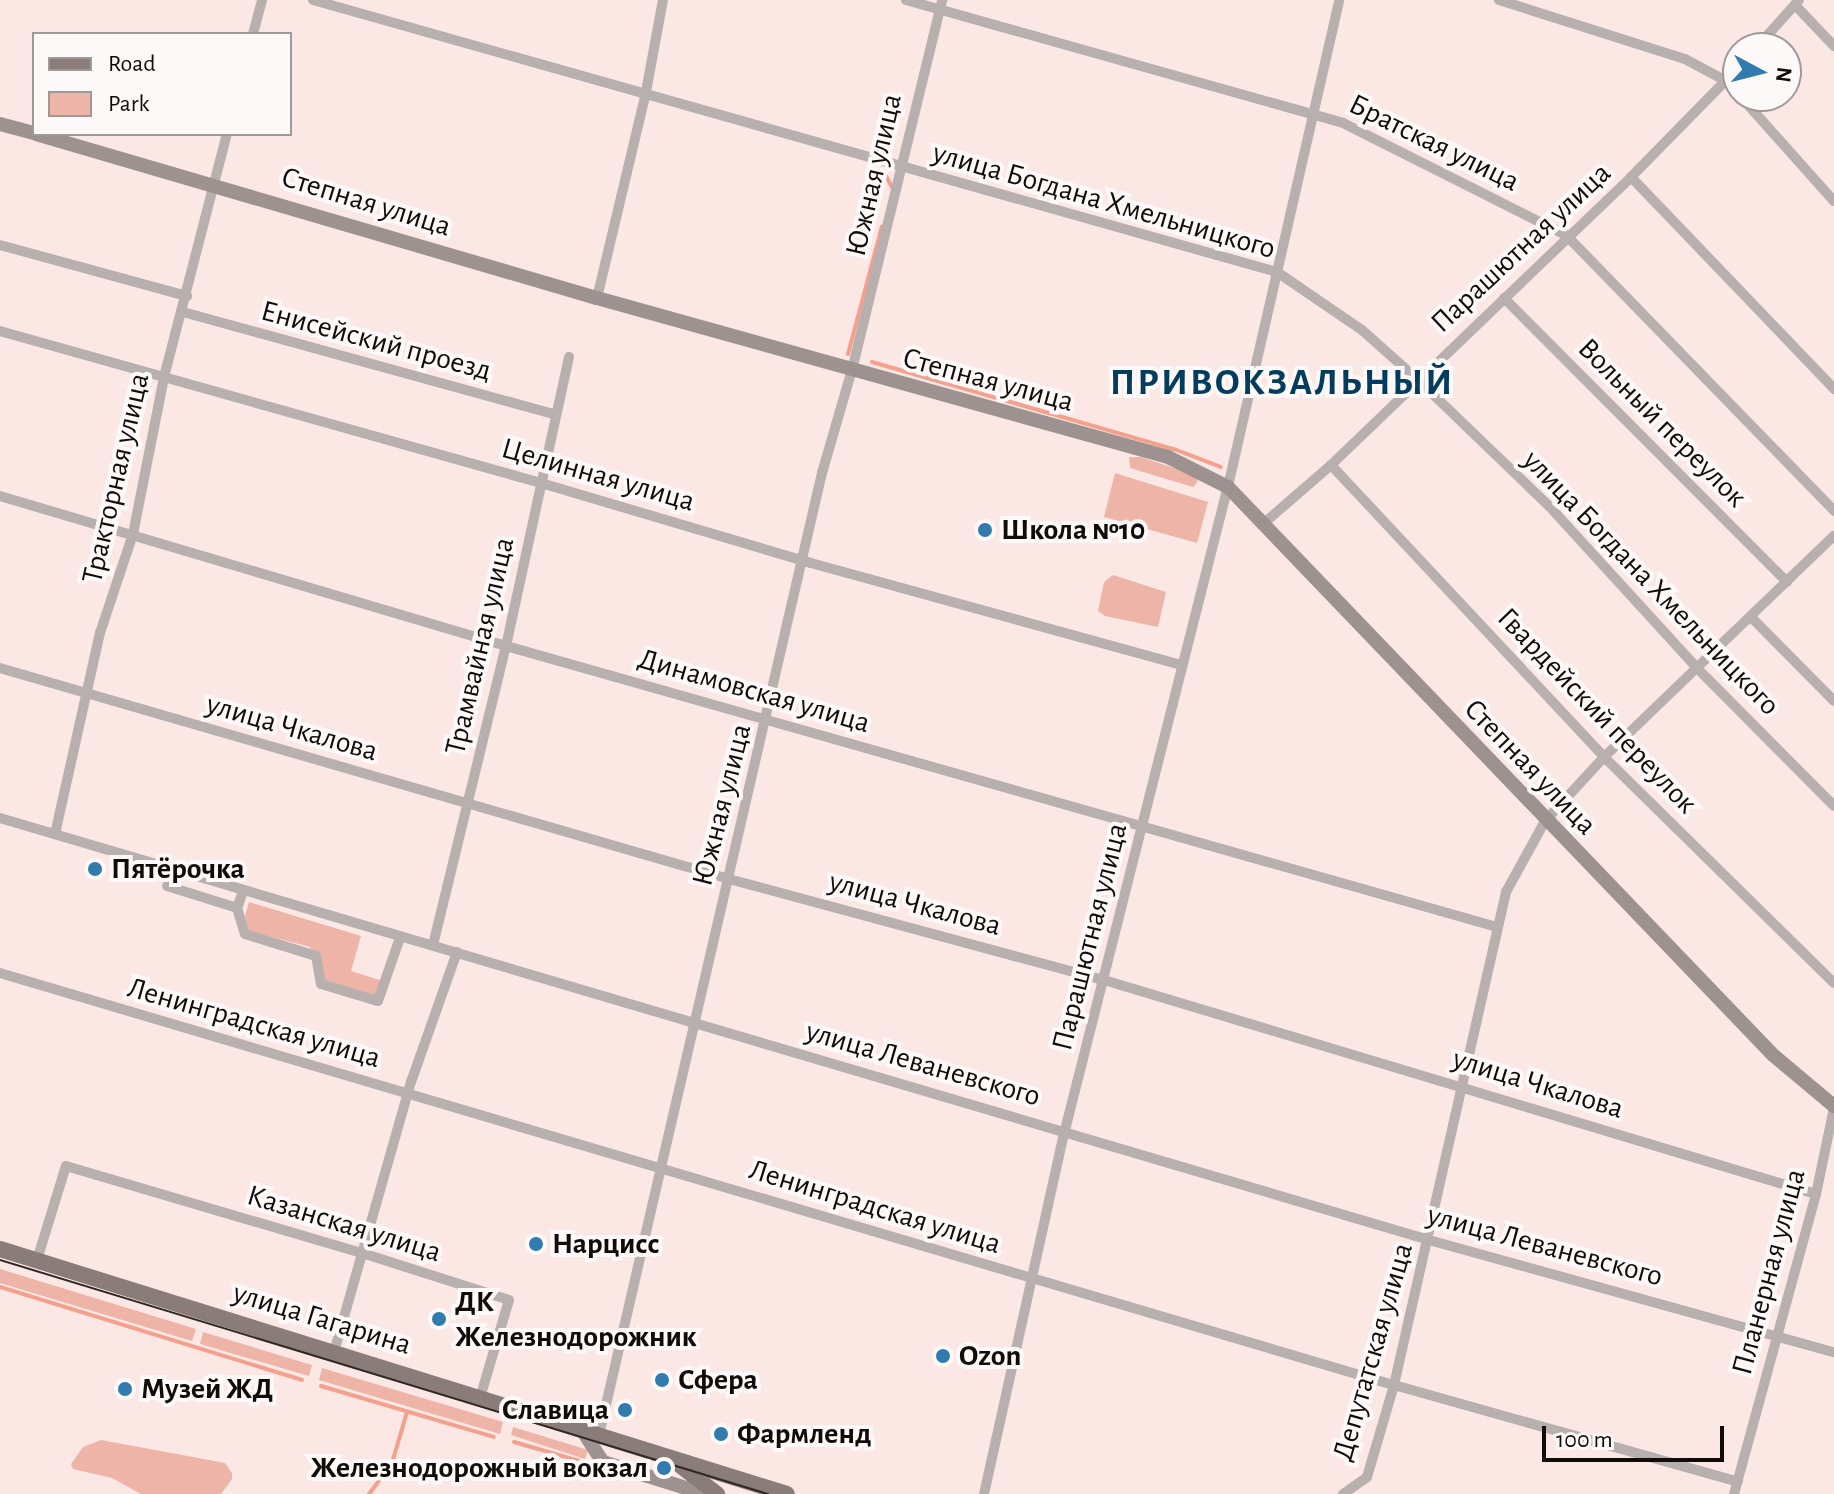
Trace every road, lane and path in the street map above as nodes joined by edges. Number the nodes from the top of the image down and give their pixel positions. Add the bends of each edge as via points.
1 (262, 0) edge
2 (313, 0) edge
3 (663, 0) edge
4 (906, 0) edge
5 (1339, 0) edge
6 (1499, 0) edge
7 (1797, 2) edge
8 (941, 5) edge
9 (254, 32) edge
10 (1770, 32) edge
11 (1834, 46) edge
12 (1722, 79) edge
13 (1722, 85) edge
14 (645, 97) junction
15 (1754, 112) edge
16 (1313, 113) junction
17 (0, 124) edge
18 (32, 133) edge
19 (42, 136) edge
20 (226, 136) edge
21 (903, 169) junction
22 (1631, 177) junction
23 (214, 184) junction
24 (1834, 201) edge
25 (1566, 235) junction
26 (0, 245) edge
27 (1277, 272) junction
28 (187, 296) junction
29 (597, 298) junction
30 (1504, 298) junction
31 (183, 312) junction
32 (0, 331) edge
33 (569, 357) dead end
34 (852, 370) junction
35 (164, 377) junction
36 (1417, 379) junction
37 (1834, 389) edge
38 (556, 415) junction
39 (1331, 465) junction
40 (541, 483) junction
41 (1228, 487) junction
42 (0, 496) edge
43 (1834, 511) edge
44 (1263, 524) junction
45 (133, 534) junction
46 (1834, 536) edge
47 (802, 560) junction
48 (1787, 582) junction
49 (1751, 617) junction
50 (506, 646) junction
51 (1182, 665) junction
52 (0, 668) edge
53 (1697, 668) junction
54 (87, 695) junction
55 (1834, 701) edge
56 (767, 721) junction
57 (1604, 757) junction
58 (469, 803) junction
59 (1834, 806) edge
60 (0, 818) edge
61 (1545, 821) junction
62 (1143, 826) junction
63 (55, 834) junction
64 (729, 879) junction
65 (167, 886) dead end
66 (243, 891) junction
67 (237, 908) junction
68 (1497, 927) junction
69 (400, 938) junction
70 (433, 945) junction
71 (457, 952) junction
72 (0, 973) edge
73 (1104, 980) junction
74 (1834, 983) edge
75 (694, 1022) junction
76 (1463, 1086) junction
77 (408, 1094) junction
78 (1834, 1107) edge
79 (1065, 1130) junction
80 (660, 1167) junction
81 (1816, 1194) junction
82 (1429, 1240) junction
83 (0, 1249) edge
84 (362, 1253) junction
85 (37, 1260) junction
86 (1034, 1279) junction
87 (1777, 1335) junction
88 (334, 1352) junction
89 (1834, 1352) edge
90 (1394, 1385) junction
91 (480, 1398) junction
92 (582, 1430) junction
93 (599, 1435) junction
94 (673, 1459) junction
95 (1738, 1482) junction
96 (705, 1494) edge
97 (717, 1494) edge
98 (787, 1494) edge
99 (984, 1494) edge
100 (1343, 1494) edge
101 (1734, 1494) edge

1 - 9 street
2 - 14 street, улица Богдана Хмельницкого
3 - 14 street
4 - 8 street, Братская улица
5 - 16 street, Парашютная улица
6 - 12 street via 1685,59
7 - 10 street
7 - 11 street
8 - 16 street, Братская улица
8 - 21 street, Южная улица
13 - 22 street, Парашютная улица
14 - 21 street, улица Богдана Хмельницкого
14 - 29 street
15 - 24 street
16 - 25 street, Братская улица via 1343,123
16 - 27 street, Парашютная улица
17 - 18 street, Степная улица
19 - 23 street, Степная улица
20 - 23 street, Тракторная улица
21 - 27 street, улица Богдана Хмельницкого
21 - 34 street, Южная улица
22 - 25 street, Парашютная улица
22 - 37 street
23 - 28 street, Тракторная улица
23 - 29 street, Степная улица
25 - 30 street, Парашютная улица
25 - 43 street, Братская улица
26 - 28 street
27 - 36 street, улица Богдана Хмельницкого via 1362,330
27 - 41 street, Парашютная улица
28 - 31 street, Тракторная улица
29 - 34 street, Степная улица
30 - 36 street, Парашютная улица
30 - 48 street, Вольный переулок
31 - 35 street, Тракторная улица
31 - 38 street, Енисейский проезд
32 - 35 street, Целинная улица
33 - 38 street, Трамвайная улица
34 - 41 street, Степная улица via 1168,457
34 - 47 street, Южная улица
35 - 40 street, Целинная улица
35 - 45 street, Тракторная улица
36 - 39 street, Парашютная улица
36 - 53 street, улица Богдана Хмельницкого via 1549,506
38 - 40 street, Трамвайная улица
39 - 44 street, Парашютная улица
39 - 57 street, Гвардейский переулок
40 - 47 street, Целинная улица
40 - 50 street, Трамвайная улица
41 - 44 street, Степная улица
41 - 51 street, Парашютная улица
42 - 45 street, Динамовская улица
44 - 61 street, Степная улица
45 - 50 street, Динамовская улица
45 - 54 street, Тракторная улица via 100,633
46 - 48 street, Депутатская улица
47 - 51 street, Целинная улица
47 - 56 street, Южная улица
48 - 49 street, Депутатская улица
49 - 53 street, Депутатская улица
49 - 55 street
50 - 56 street, Динамовская улица
50 - 58 street, Трамвайная улица
51 - 62 street, Парашютная улица
52 - 54 street, улица Чкалова
53 - 57 street, Депутатская улица
53 - 59 street, улица Богдана Хмельницкого
54 - 58 street, улица Чкалова
54 - 63 street, Тракторная улица
56 - 62 street, Динамовская улица
56 - 64 street, Южная улица
57 - 61 street, Депутатская улица
57 - 74 street, Гвардейский переулок
58 - 64 street, улица Чкалова
58 - 70 street, Трамвайная улица
60 - 63 street, улица Леваневского
61 - 68 street, Депутатская улица via 1506,892
61 - 78 street, Степная улица via 1773,1055
62 - 68 street, Динамовская улица
62 - 73 street, Парашютная улица
63 - 66 street, улица Леваневского
64 - 73 street, улица Чкалова
64 - 75 street, Южная улица
65 - 67 street
66 - 67 street
66 - 69 street, улица Леваневского
67 - 69 street via 245,934 316,956 321,984 378,1001
68 - 76 street, Депутатская улица
69 - 70 street, улица Леваневского
70 - 71 street, улица Леваневского
71 - 75 street, улица Леваневского
71 - 77 street
72 - 77 street, Ленинградская улица
73 - 76 street, улица Чкалова
73 - 79 street, Парашютная улица
75 - 79 street, улица Леваневского
75 - 80 street, Южная улица
76 - 81 street, улица Чкалова
76 - 82 street, Депутатская улица
77 - 80 street, Ленинградская улица
77 - 84 street
78 - 81 street, Планерная улица
79 - 82 street, улица Леваневского
79 - 86 street, Парашютная улица
80 - 86 street, Ленинградская улица
80 - 93 street, Южная улица
81 - 87 street, Планерная улица
82 - 87 street, улица Леваневского
82 - 90 street, Депутатская улица
83 - 85 main road, улица Гагарина
84 - 85 street, Казанская улица via 66,1166
84 - 88 street
84 - 91 street, Казанская улица via 509,1300
85 - 88 main road, улица Гагарина
86 - 90 street, Ленинградская улица
86 - 99 street, Парашютная улица
87 - 89 street, улица Леваневского
87 - 95 street, Планерная улица
88 - 91 main road, улица Гагарина
90 - 95 street, Ленинградская улица
90 - 100 street, Депутатская улица via 1367,1477
91 - 92 main road, улица Гагарина
92 - 93 main road, улица Гагарина
92 - 96 street via 603,1462
93 - 94 main road, улица Гагарина
94 - 97 main road, улица Гагарина
94 - 98 main road, улица Гагарина
95 - 101 street, Планерная улица

